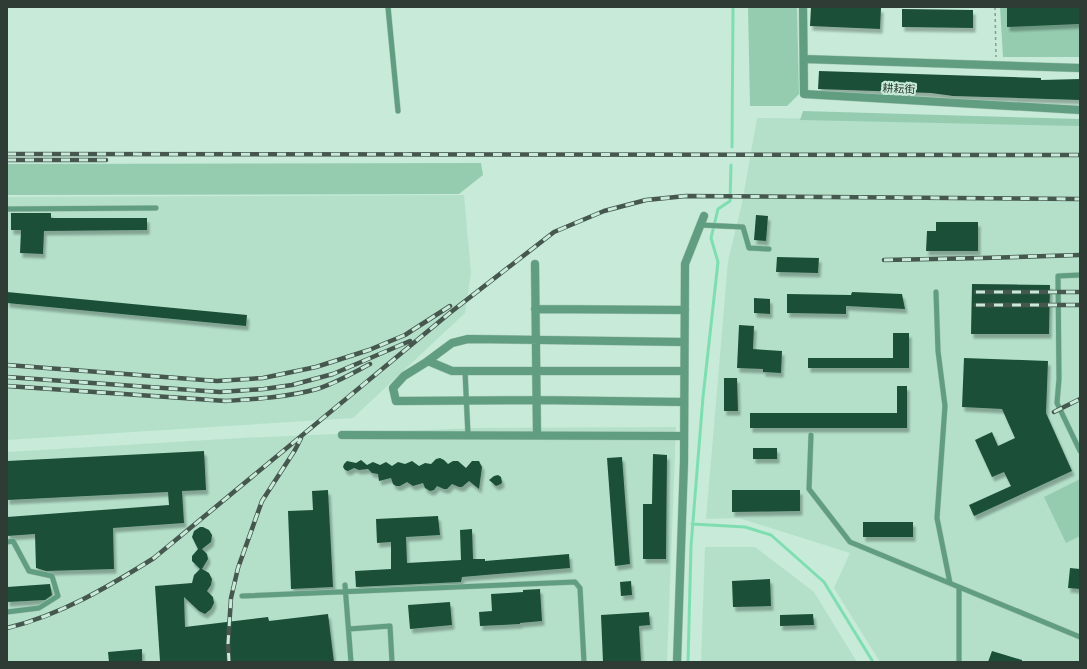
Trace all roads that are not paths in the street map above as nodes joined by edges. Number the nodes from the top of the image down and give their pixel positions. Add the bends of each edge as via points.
1 (388, 7) edge
2 (803, 7) edge
3 (804, 59) junction
4 (1080, 68) edge
5 (1080, 110) edge
6 (398, 111) dead end
7 (156, 208) dead end
8 (7, 209) edge
9 (704, 216) dead end
10 (704, 225) junction
11 (769, 249) dead end
12 (535, 264) dead end
13 (1080, 275) edge
14 (936, 292) dead end
15 (535, 309) junction
16 (685, 310) junction
17 (536, 340) junction
18 (684, 342) junction
19 (428, 361) junction
20 (465, 371) junction
21 (536, 371) junction
22 (684, 371) junction
23 (466, 400) junction
24 (536, 400) junction
25 (684, 402) junction
26 (342, 435) dead end
27 (468, 435) junction
28 (537, 435) junction
29 (811, 435) dead end
30 (684, 436) junction
31 (1080, 451) edge
32 (7, 542) edge
33 (950, 583) junction
34 (345, 585) dead end
35 (959, 587) junction
36 (346, 592) junction
37 (242, 596) dead end
38 (7, 612) edge
39 (349, 629) junction
40 (1080, 638) edge
41 (351, 662) edge
42 (392, 662) edge
43 (584, 662) edge
44 (677, 662) edge
45 (959, 662) edge

1 - 6 lane
2 - 3 street, 耕耘街
3 - 4 street
3 - 5 street, 耕耘街 via 804,94
7 - 8 lane
9 - 10 street
10 - 11 lane via 743,227 749,248
10 - 16 street via 685,264
12 - 15 street
13 - 31 lane via 1058,276 1057,403
14 - 33 lane via 938,351 945,406 937,518
15 - 16 street
15 - 17 street
16 - 18 street
17 - 18 street
17 - 19 street via 468,339 452,343
17 - 21 street
18 - 22 street
19 - 20 street via 452,371
19 - 23 street via 404,376 393,388 396,401
20 - 21 street
20 - 23 lane
21 - 22 street
21 - 24 street
22 - 25 street
23 - 24 street
23 - 27 lane
24 - 25 street
24 - 28 street
25 - 30 street
26 - 27 street
27 - 28 street
28 - 30 street
29 - 33 lane via 809,489 850,542
30 - 44 street
32 - 38 lane via 13,541 29,571 52,576 58,596 39,608
33 - 35 lane
34 - 36 lane
35 - 40 lane
35 - 45 lane
36 - 37 lane
36 - 39 lane
36 - 43 lane via 574,582 580,588
39 - 41 lane
39 - 42 lane via 390,626

